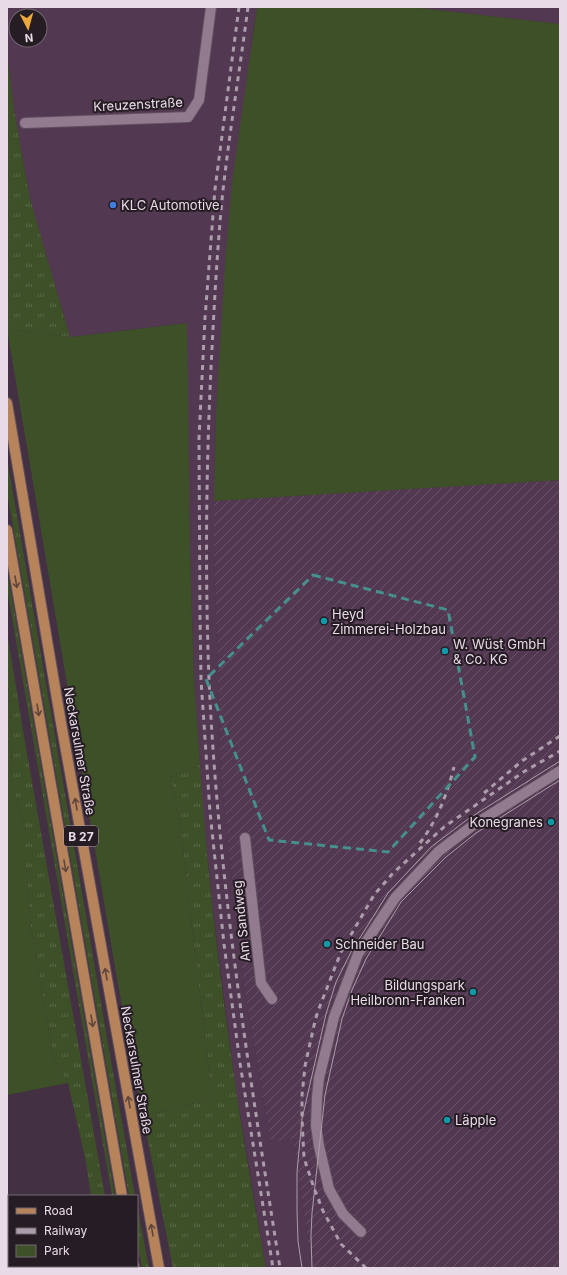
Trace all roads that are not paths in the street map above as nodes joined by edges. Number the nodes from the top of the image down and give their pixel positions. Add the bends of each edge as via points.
1 (211, 7) edge
2 (26, 123) dead end
3 (7, 403) edge
4 (7, 530) edge
5 (560, 771) edge
6 (245, 838) dead end
7 (272, 999) dead end
8 (122, 1195) edge
9 (361, 1232) dead end
10 (159, 1268) edge

1 - 2 street, Kreuzenstraße via 199,100 188,117
10 -> 3 main road, Neckarsulmer Straße / B 27 via 61,723
4 -> 8 main road, B 27
5 - 9 street via 472,826 439,851 395,898 358,954 334,1017 319,1078 316,1126 329,1189 343,1214
6 - 7 street, Am Sandweg via 261,983

